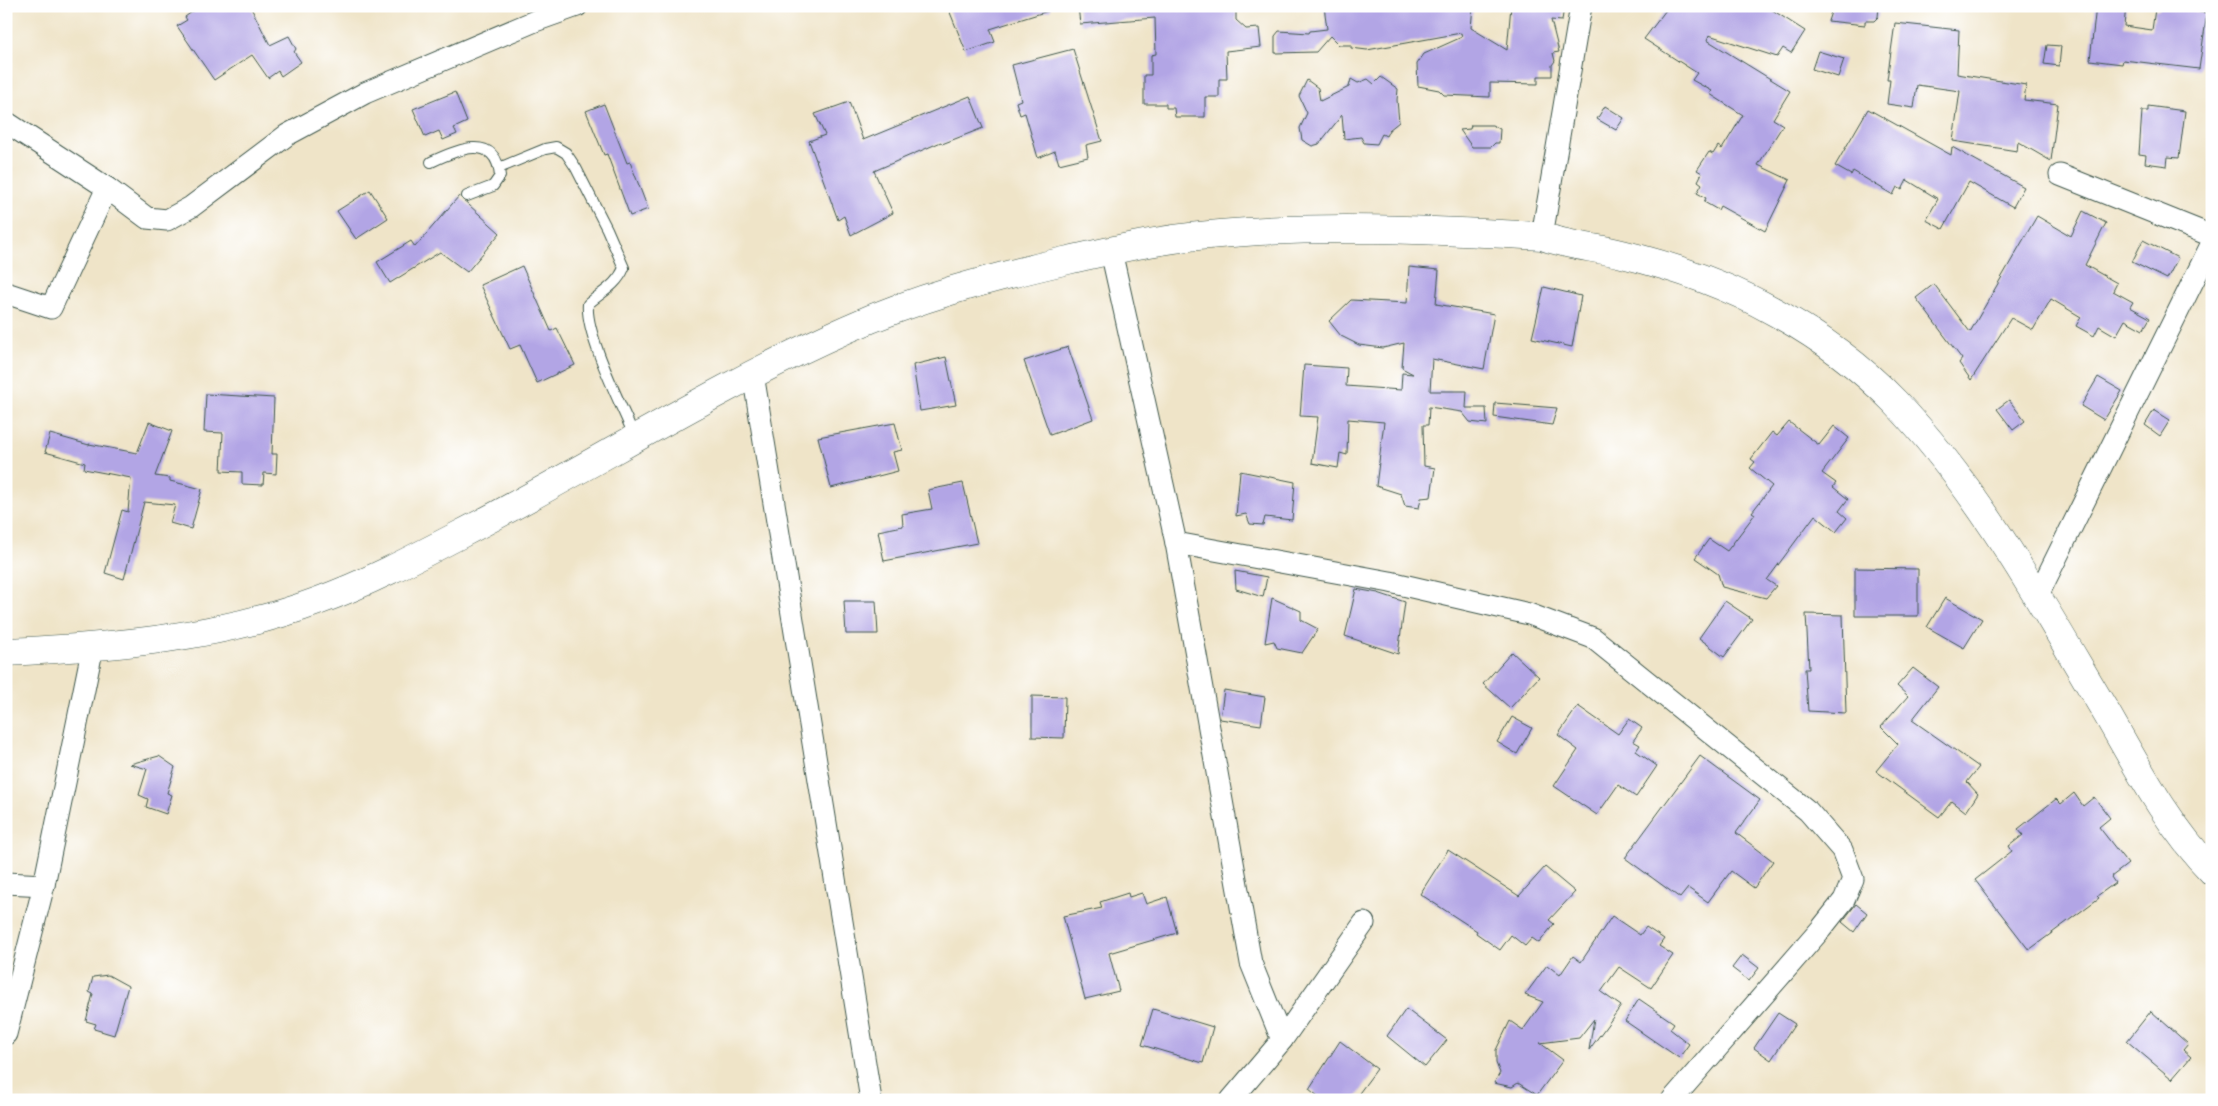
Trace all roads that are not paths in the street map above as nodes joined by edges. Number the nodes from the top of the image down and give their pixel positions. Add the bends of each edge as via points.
1 (577, 6) edge
2 (1581, 6) edge
3 (6, 122) edge
4 (431, 162) dead end
5 (499, 168) junction
6 (2060, 175) dead end
7 (107, 188) junction
8 (467, 196) dead end
9 (1542, 236) junction
10 (2212, 236) edge
11 (2212, 244) edge
12 (1111, 251) junction
13 (6, 293) edge
14 (753, 374) junction
15 (635, 439) junction
16 (1176, 543) junction
17 (2037, 597) junction
18 (93, 646) junction
19 (6, 652) edge
20 (2212, 871) edge
21 (6, 883) edge
22 (44, 885) junction
23 (1364, 923) dead end
24 (6, 1034) edge
25 (1282, 1040) junction
26 (871, 1100) edge
27 (1231, 1100) edge
28 (1672, 1100) edge

1 - 7 street via 366,93 286,135 191,207 167,220 147,218
2 - 9 street
3 - 7 street
4 - 5 lane via 463,149 479,147 489,152
5 - 8 lane via 500,176 493,186
5 - 15 lane via 556,147 566,153 576,168 607,229 624,268 620,278 588,304 587,317
6 - 10 street
7 - 13 street via 50,308
9 - 12 main road via 1327,228 1209,235
9 - 17 main road via 1562,244 1619,253 1670,266 1718,284 1778,314 1861,370 1894,401 1955,472
11 - 17 street
12 - 14 main road via 1015,272 896,309 848,328
12 - 16 street
14 - 15 main road
14 - 26 street
15 - 18 main road via 417,557 317,601 203,634
16 - 25 street via 1251,963
16 - 28 street via 1390,582 1530,614 1593,638 1808,811 1842,850 1853,879 1847,893 1821,929
17 - 20 main road via 2168,816
18 - 19 main road
18 - 22 street
21 - 22 street
22 - 24 street
23 - 25 street
25 - 27 street

